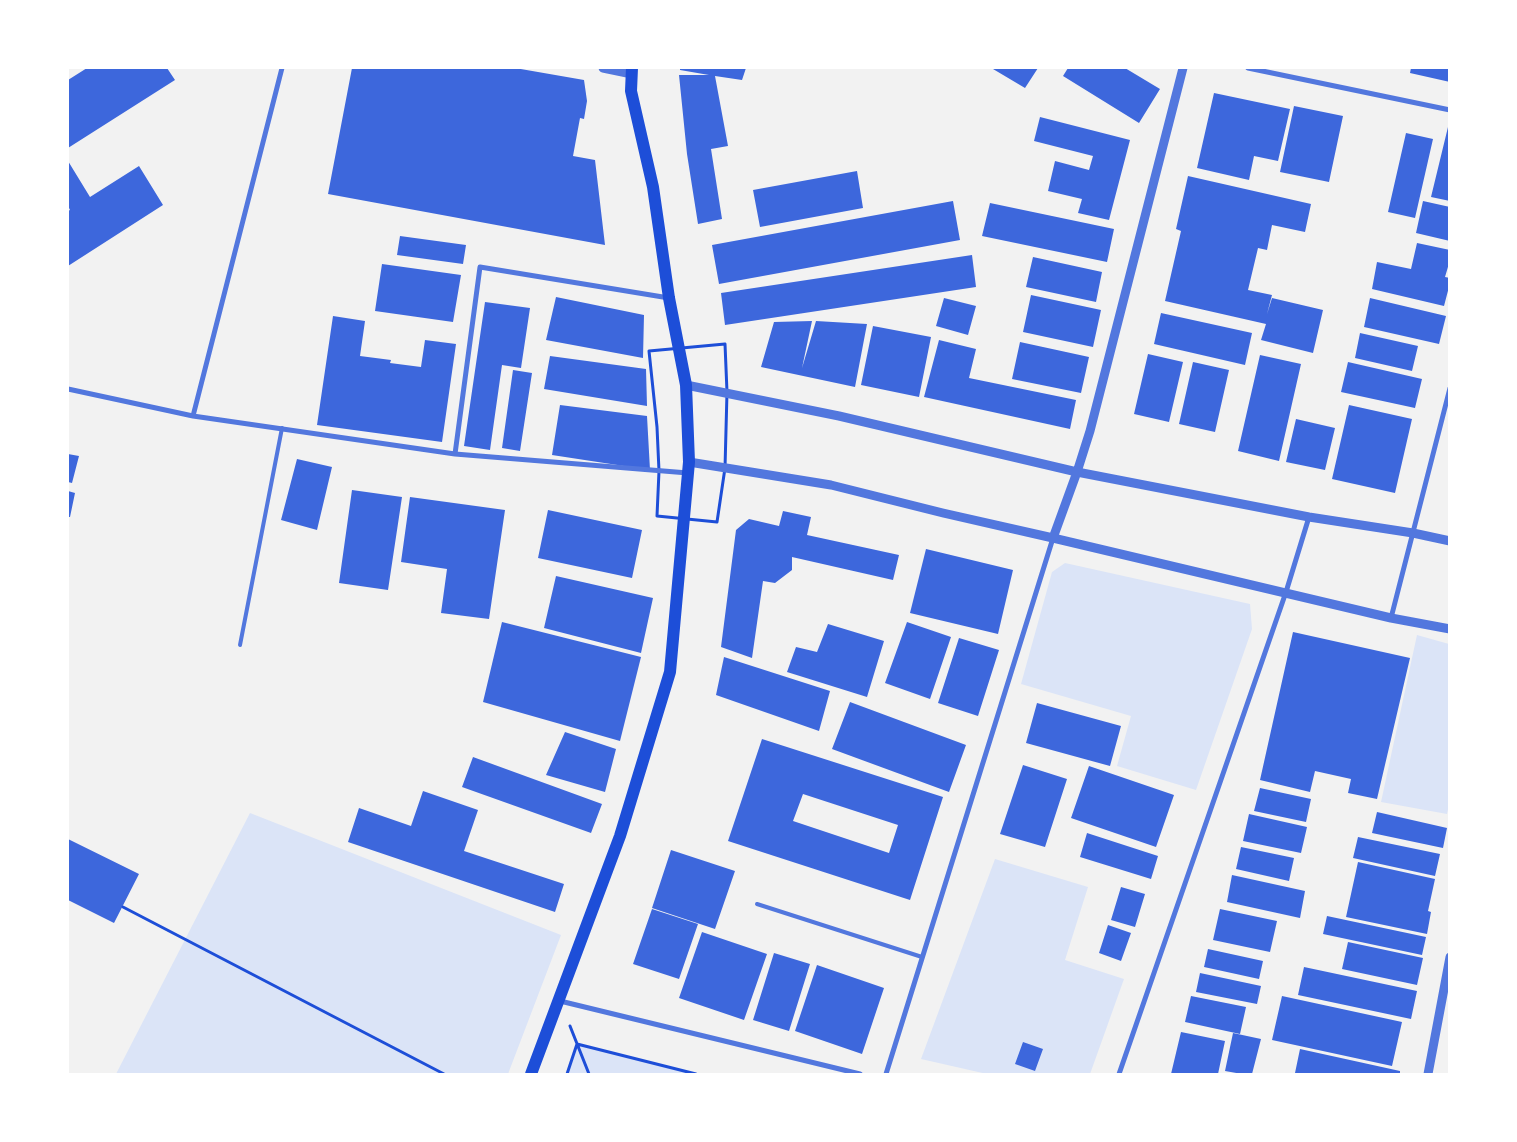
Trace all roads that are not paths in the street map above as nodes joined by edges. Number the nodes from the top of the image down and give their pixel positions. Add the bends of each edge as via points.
1 (282, 68) edge
2 (603, 68) edge
3 (1183, 68) edge
4 (1248, 68) edge
5 (632, 71) edge
6 (1450, 110) edge
7 (669, 298) junction
8 (686, 385) junction
9 (1450, 388) edge
10 (68, 389) edge
11 (193, 416) junction
12 (282, 428) junction
13 (455, 454) junction
14 (689, 468) junction
15 (1077, 472) junction
16 (1308, 517) junction
17 (1413, 533) junction
18 (1053, 538) junction
19 (1450, 541) edge
20 (1286, 592) junction
21 (1391, 618) junction
22 (1450, 629) edge
23 (240, 645) dead end
24 (757, 904) dead end
25 (922, 957) junction
26 (1450, 957) edge
27 (560, 1001) junction
28 (531, 1074) edge
29 (860, 1074) edge
30 (886, 1074) edge
31 (1119, 1074) edge
32 (1428, 1074) edge

1 - 11 street
2 - 5 street
3 - 15 street
4 - 6 street
5 - 7 main road via 631,91 653,187
7 - 8 main road
7 - 13 street via 480,267
8 - 14 main road
8 - 15 street via 839,416
9 - 17 street
10 - 11 street
11 - 12 street
12 - 13 street
12 - 23 lane
13 - 14 street
14 - 18 street via 831,486
14 - 27 main road via 670,672 620,836
15 - 16 street
15 - 18 street
16 - 17 street
16 - 20 street
17 - 19 street
17 - 21 street
18 - 20 street
18 - 25 street
20 - 21 street
20 - 31 street
21 - 22 street
24 - 25 lane
25 - 30 street
26 - 32 street
27 - 28 main road
27 - 29 street

